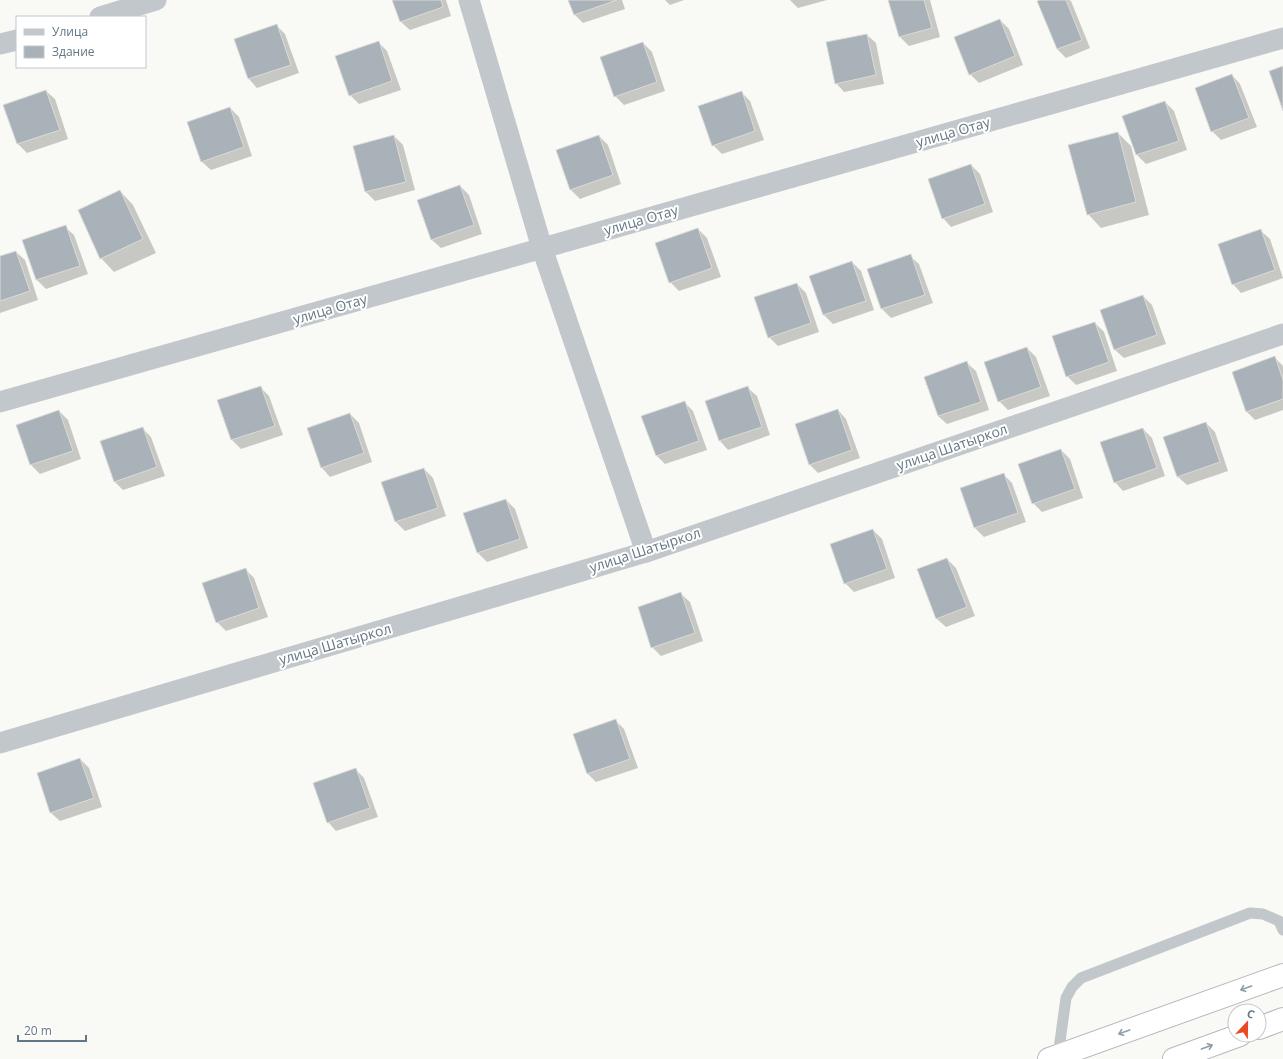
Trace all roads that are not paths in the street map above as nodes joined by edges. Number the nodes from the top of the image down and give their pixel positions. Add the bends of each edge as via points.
1 (156, 0) edge
2 (469, 0) edge
3 (103, 16) edge
4 (1283, 38) edge
5 (16, 40) edge
6 (0, 44) edge
7 (542, 248) junction
8 (1283, 334) edge
9 (0, 402) edge
10 (646, 552) junction
11 (0, 743) edge
12 (1283, 930) edge
13 (1283, 975) edge
14 (1283, 1019) edge
15 (1267, 1025) edge
16 (1227, 1040) edge
17 (1053, 1057) edge
18 (1174, 1059) edge

1 - 3 street
2 - 7 street
4 - 7 street, улица Отау
5 - 6 street
7 - 9 street, улица Отау
7 - 10 street
8 - 10 street, улица Шатыркол
10 - 11 street, улица Шатыркол
12 - 17 lane via 1279,921 1263,914 1250,913 1081,978 1066,998
13 -> 17 highway
14 - 15 highway
18 -> 16 highway

